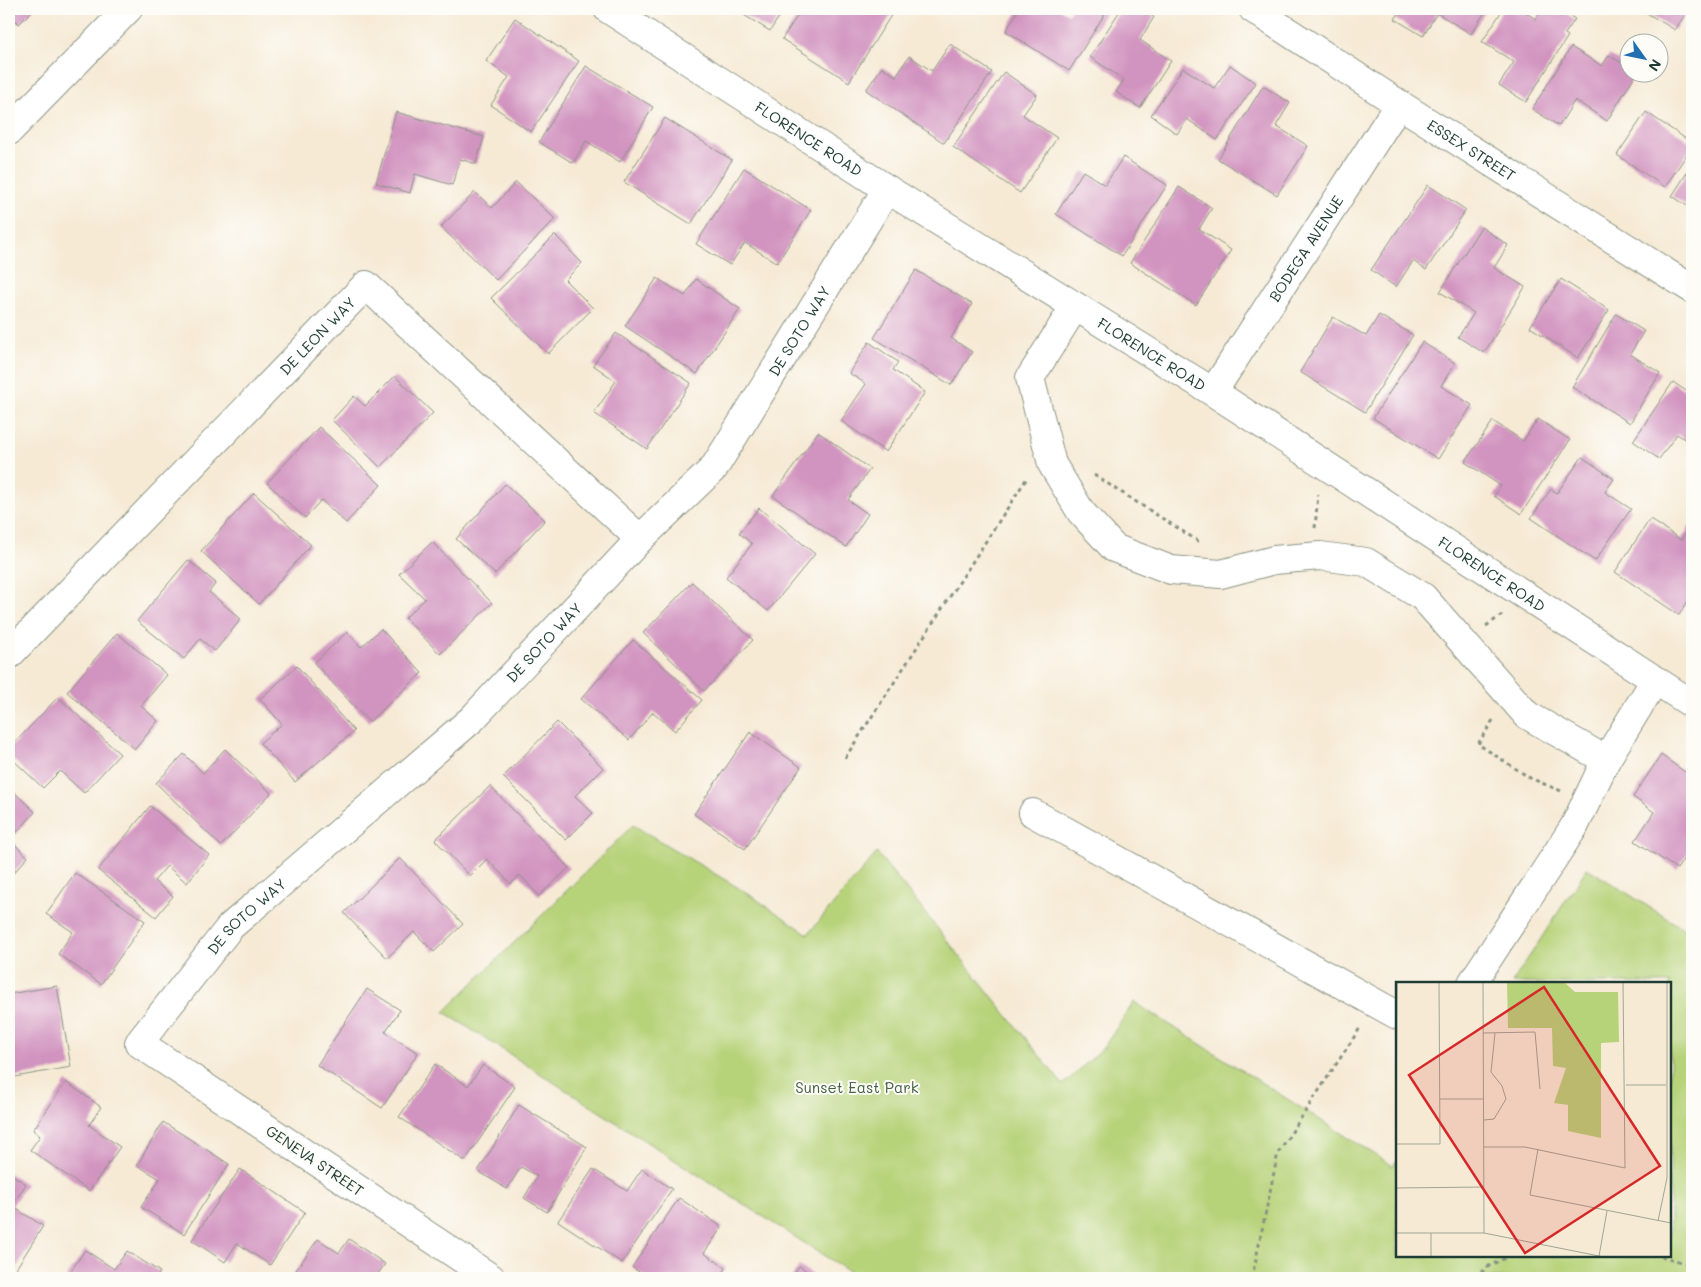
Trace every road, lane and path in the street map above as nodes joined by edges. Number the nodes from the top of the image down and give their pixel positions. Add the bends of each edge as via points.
1 (128, 9) edge
2 (1253, 9) edge
3 (619, 12) edge
4 (1399, 104) junction
5 (9, 131) edge
6 (887, 189) junction
7 (1692, 289) edge
8 (1075, 306) junction
9 (1213, 392) junction
10 (1026, 470) dead end
11 (1090, 473) dead end
12 (1028, 478) junction
13 (1032, 486) dead end
14 (1318, 492) dead end
15 (1315, 534) dead end
16 (640, 539) junction
17 (1206, 546) dead end
18 (1506, 612) dead end
19 (1482, 629) dead end
20 (9, 655) edge
21 (1655, 680) junction
22 (1692, 704) edge
23 (1495, 716) dead end
24 (845, 758) dead end
25 (1606, 760) junction
26 (1568, 794) dead end
27 (1033, 813) dead end
28 (1473, 982) edge
29 (1386, 1010) edge
30 (139, 1043) joint
31 (1506, 1257) edge
32 (1664, 1257) edge
33 (1692, 1265) edge
34 (491, 1278) edge
35 (1252, 1278) edge
36 (1475, 1278) edge

1 - 5 street
2 - 4 street, ESSEX STREET
3 - 6 street, FLORENCE ROAD
4 - 7 street, ESSEX STREET
4 - 9 street, BODEGA AVENUE
6 - 8 street, FLORENCE ROAD
6 - 16 street, DE SOTO WAY via 714,468
8 - 9 street, FLORENCE ROAD
8 - 25 street via 1030,378 1052,464 1081,512 1114,548 1171,570 1221,574 1274,560 1320,556 1366,562 1424,597 1527,715
9 - 21 street, FLORENCE ROAD
10 - 12 path
11 - 17 path
12 - 13 path
12 - 24 path
14 - 15 path
16 - 20 street, DE LEON WAY via 366,285
16 - 30 street, DE SOTO WAY via 472,719 230,927
18 - 19 path
21 - 22 street, FLORENCE ROAD
21 - 25 street
23 - 26 path via 1478,744 1530,778
25 - 28 street via 1574,827
27 - 29 street
29 - 35 path via 1278,1153
30 - 34 street, GENEVA STREET
31 - 36 path
32 - 33 path

